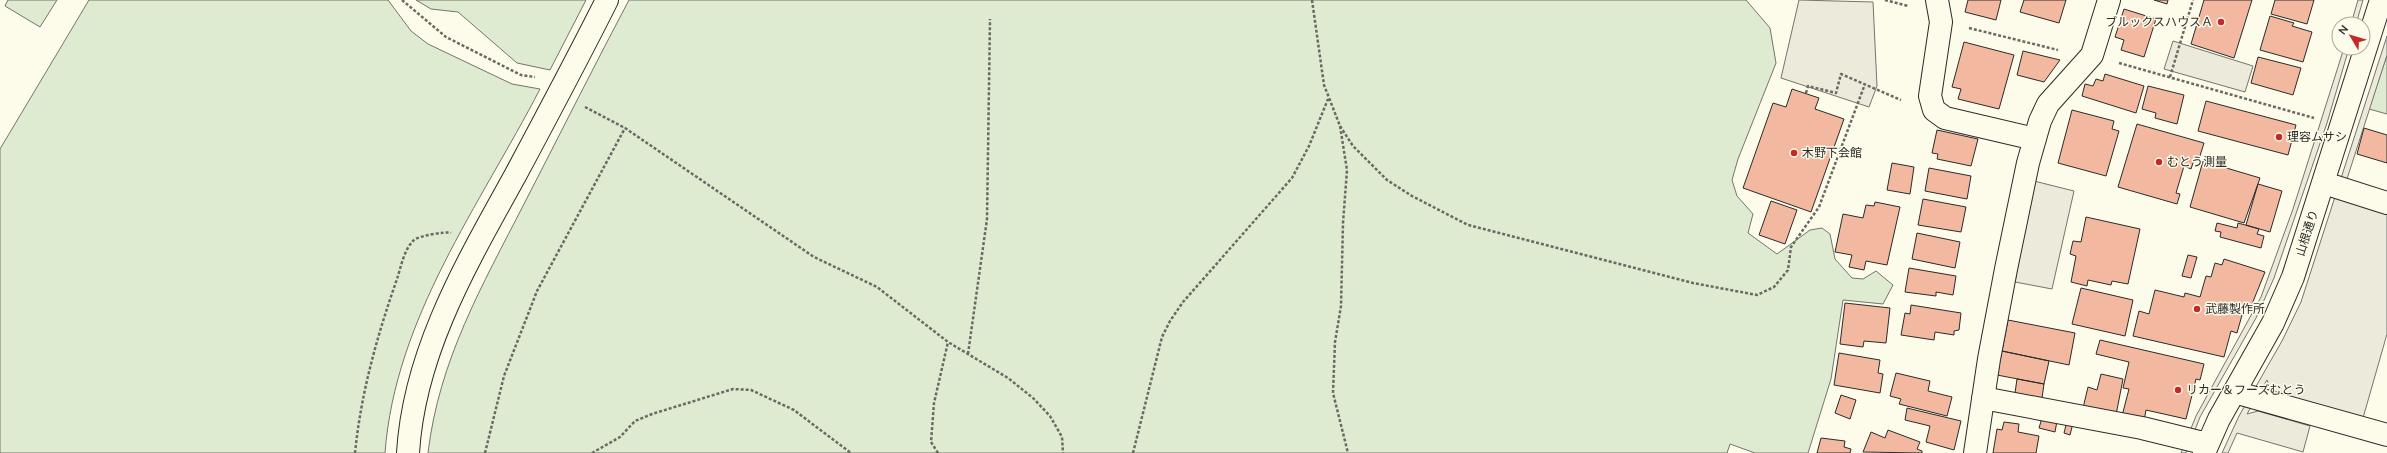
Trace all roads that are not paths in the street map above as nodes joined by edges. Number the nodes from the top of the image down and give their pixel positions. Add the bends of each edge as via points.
1 (607, 0) edge
2 (1937, 0) edge
3 (2109, 0) edge
4 (2381, 0) edge
5 (2035, 139) junction
6 (2324, 183) junction
7 (2387, 203) edge
8 (2234, 392) junction
9 (1983, 398) junction
10 (2387, 435) edge
11 (2206, 448) edge
12 (408, 453) edge
13 (1975, 453) edge

1 - 12 street via 561,91 457,282 417,392
2 - 5 street via 1941,22 1930,96 1934,110 1946,118
3 - 5 street via 2092,55 2048,104
4 - 6 street, 山根通り
5 - 9 street via 2008,262
6 - 7 street
6 - 8 street, 山根通り via 2293,277 2281,305 2265,339
8 - 10 street
8 - 11 street, 山根通り
9 - 11 street via 2142,428
9 - 13 street

